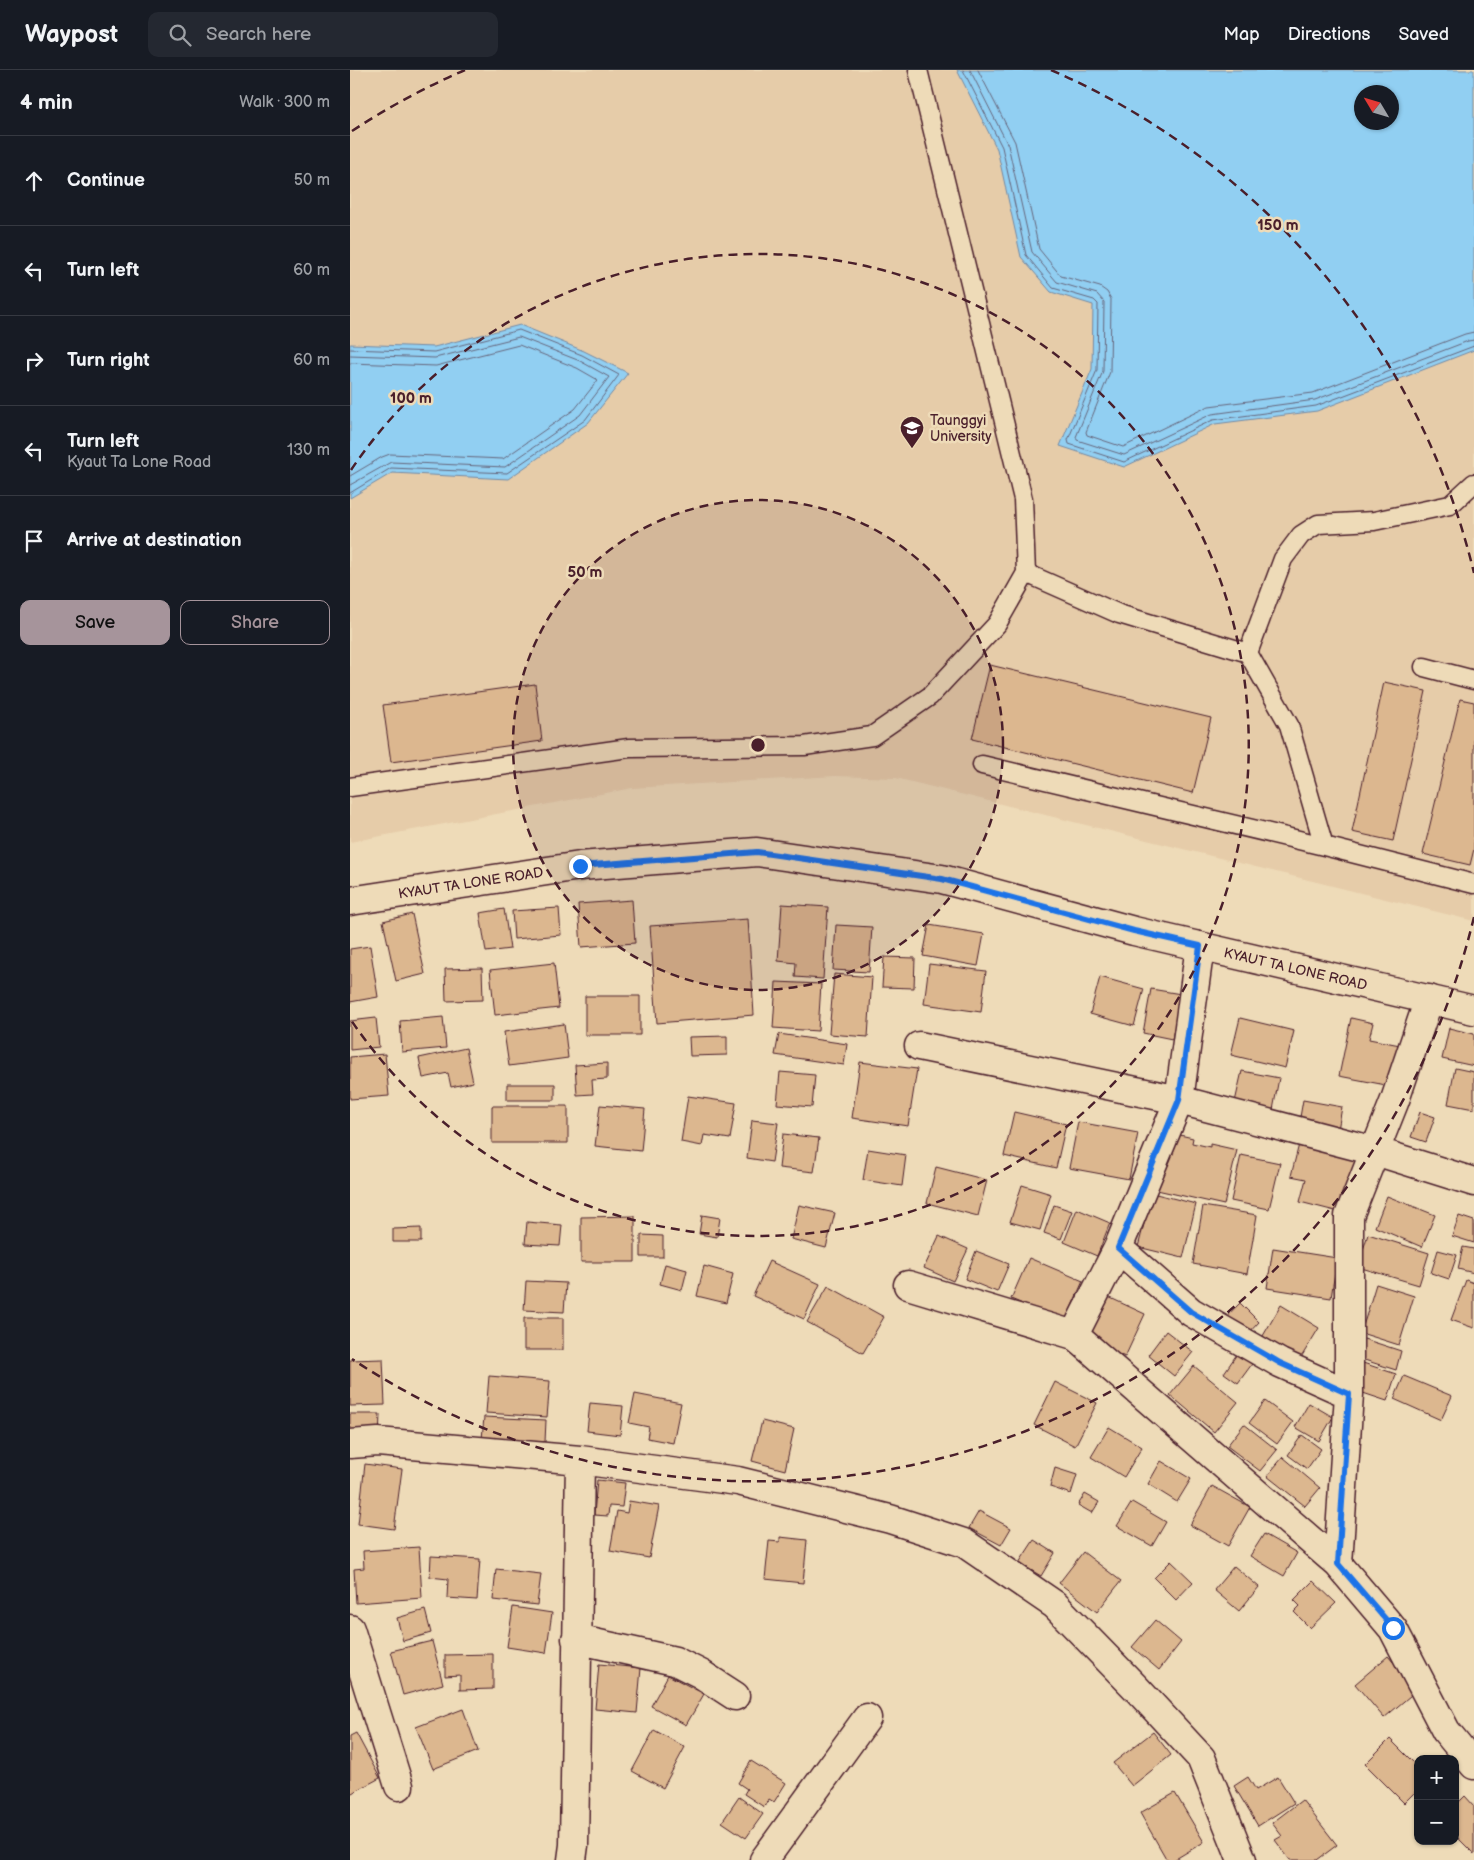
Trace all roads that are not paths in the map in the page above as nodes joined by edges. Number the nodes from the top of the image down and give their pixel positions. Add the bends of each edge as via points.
1 (918, 70) edge
2 (1474, 483) edge
3 (1026, 573) junction
4 (1248, 653) junction
5 (1424, 667) dead end
6 (1474, 680) edge
7 (982, 765) dead end
8 (350, 787) edge
9 (1324, 846) junction
10 (1474, 884) edge
11 (350, 901) edge
12 (1200, 946) junction
13 (1429, 999) junction
14 (1474, 1010) edge
15 (919, 1046) dead end
16 (1179, 1100) junction
17 (1375, 1151) junction
18 (1474, 1182) edge
19 (1118, 1248) junction
20 (908, 1285) dead end
21 (1074, 1335) junction
22 (1349, 1394) junction
23 (350, 1444) edge
24 (580, 1460) junction
25 (1338, 1564) junction
26 (350, 1629) edge
27 (576, 1639) junction
28 (735, 1696) dead end
29 (868, 1718) dead end
30 (1474, 1765) edge
31 (399, 1786) dead end
32 (572, 1860) edge
33 (764, 1860) edge
34 (1242, 1860) edge

1 - 3 lane via 1023,500
2 - 4 lane via 1450,506 1374,521 1318,524 1301,535 1283,559
3 - 4 lane via 1119,614
3 - 8 lane via 997,624 930,696 872,736 804,746 628,748
4 - 9 lane via 1289,725
5 - 6 lane
7 - 9 lane
9 - 10 lane
11 - 12 street, KYAUT TA LONE ROAD via 580,866 757,852 942,879
12 - 13 street, KYAUT TA LONE ROAD
12 - 16 street
13 - 14 street, KYAUT TA LONE ROAD
13 - 17 street
15 - 16 street
16 - 17 street
16 - 19 street
17 - 18 street
17 - 22 street via 1349,1216
19 - 21 street
19 - 22 street via 1191,1312 1280,1363
20 - 21 street
21 - 25 street
22 - 25 street
23 - 24 street via 378,1442
24 - 27 street
24 - 34 street via 738,1481 890,1518 964,1543 1055,1605 1200,1758
25 - 30 street via 1393,1628 1446,1731
26 - 31 street
27 - 28 street via 675,1661
27 - 32 street
29 - 33 street

